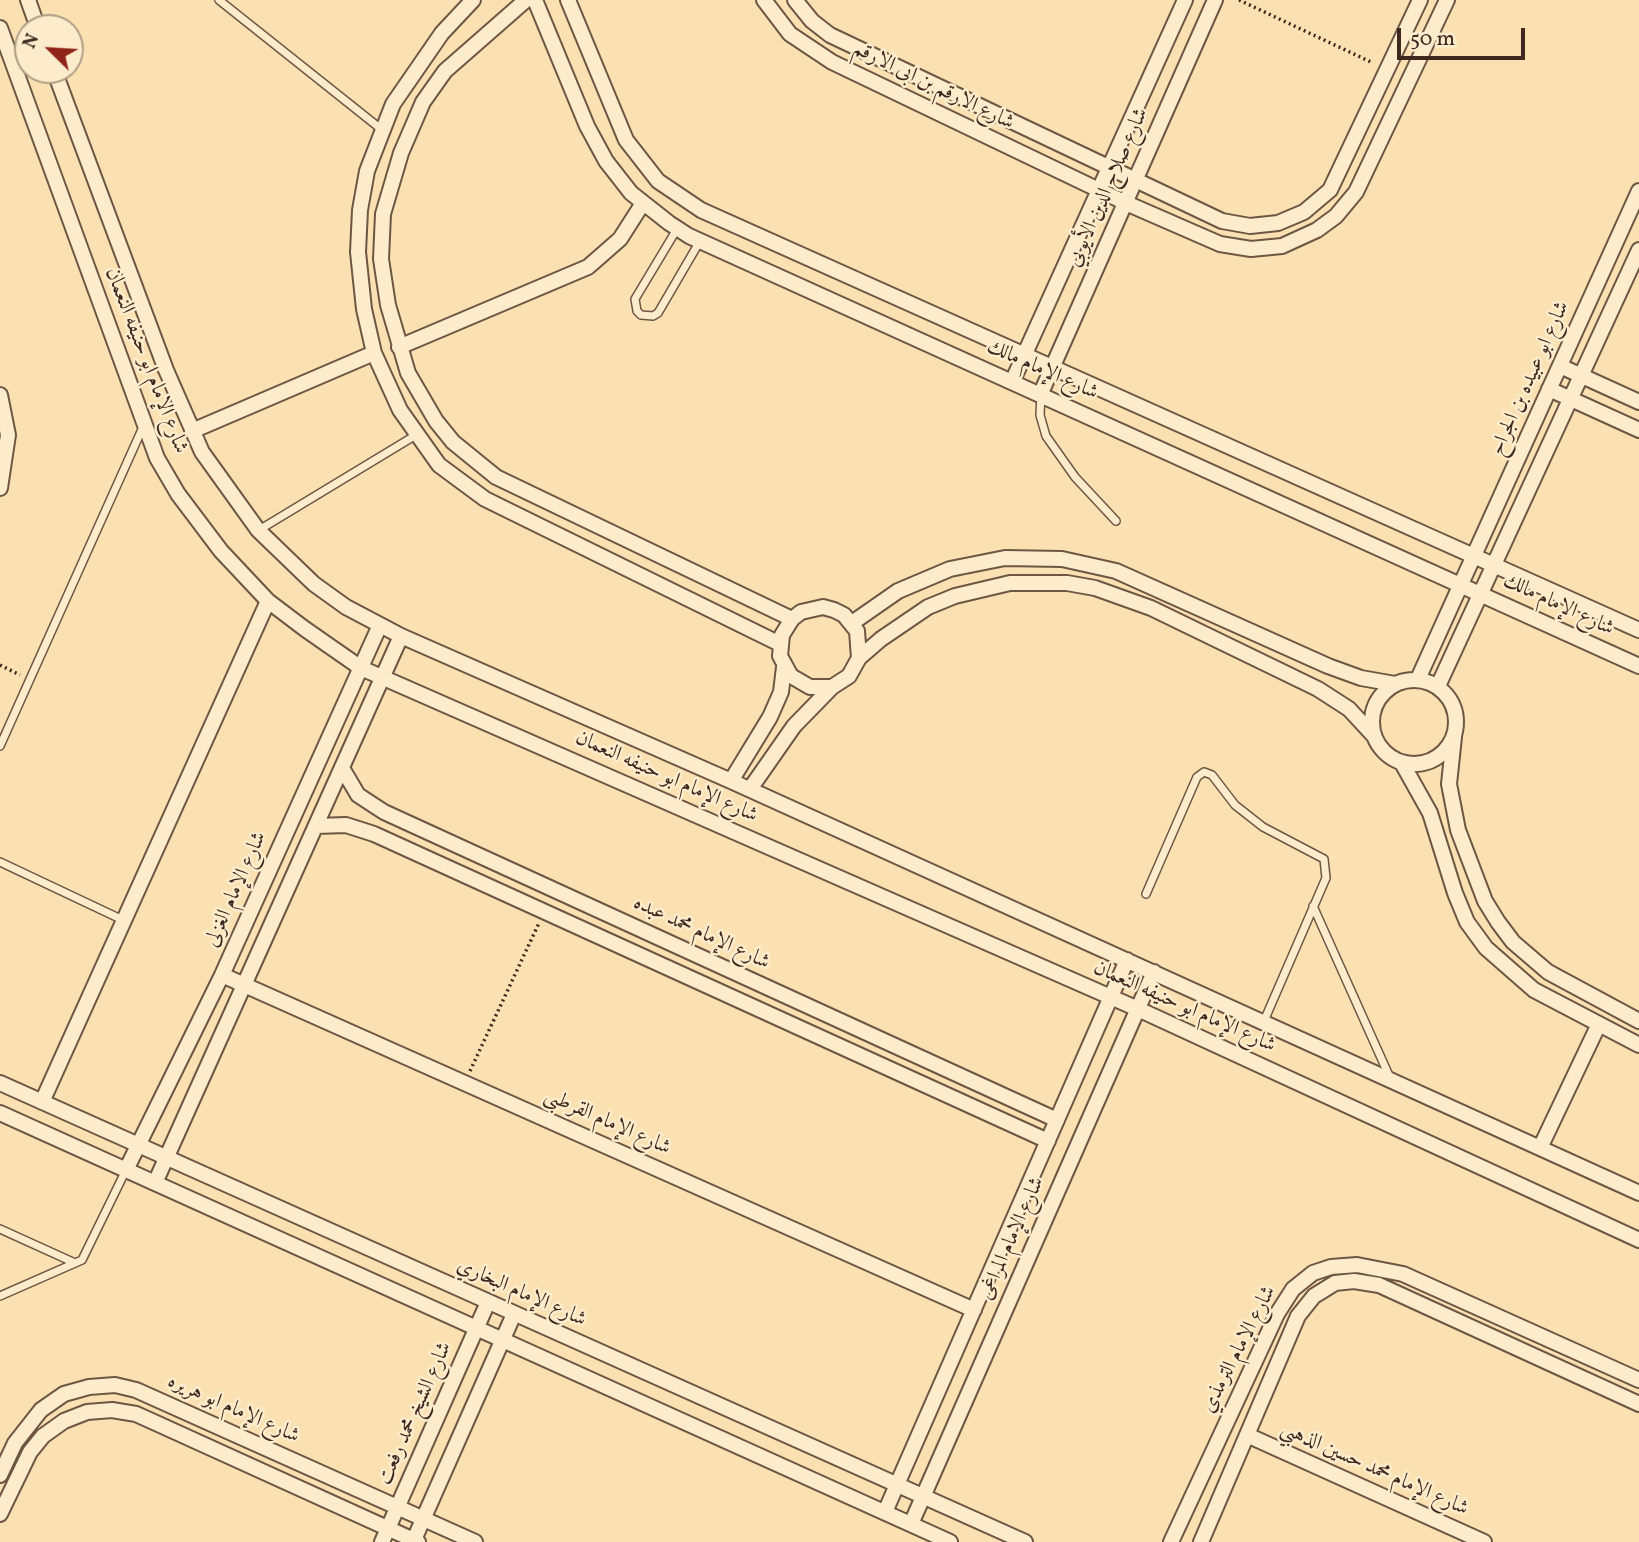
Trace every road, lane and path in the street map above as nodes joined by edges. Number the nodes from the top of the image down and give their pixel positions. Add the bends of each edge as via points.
1 (219, 0) edge
2 (473, 0) edge
3 (526, 0) edge
4 (535, 0) edge
5 (568, 0) edge
6 (764, 0) edge
7 (795, 0) edge
8 (1215, 0) edge
9 (1239, 0) edge
10 (1420, 0) edge
11 (1447, 0) edge
12 (1181, 2) edge
13 (0, 28) edge
14 (903, 69) junction
15 (1388, 69) junction
16 (59, 84) edge
17 (893, 92) junction
18 (381, 129) junction
19 (1112, 167) junction
20 (1137, 179) junction
21 (1101, 191) junction
22 (1638, 195) edge
23 (643, 203) junction
24 (1126, 203) junction
25 (677, 228) junction
26 (700, 240) junction
27 (1639, 250) edge
28 (399, 347) junction
29 (374, 354) junction
30 (1025, 355) junction
31 (1560, 366) junction
32 (1052, 367) junction
33 (1581, 376) junction
34 (1013, 380) junction
35 (1549, 389) junction
36 (1041, 393) junction
37 (0, 395) edge
38 (1571, 399) junction
39 (1639, 402) edge
40 (144, 426) junction
41 (1639, 430) edge
42 (192, 431) junction
43 (415, 435) junction
44 (0, 488) edge
45 (1116, 521) dead end
46 (258, 530) junction
47 (1474, 556) junction
48 (1494, 565) junction
49 (1461, 585) junction
50 (1481, 594) junction
51 (268, 601) junction
52 (792, 619) junction
53 (852, 623) junction
54 (380, 625) junction
55 (1639, 630) edge
56 (401, 636) junction
57 (780, 645) junction
58 (859, 658) junction
59 (0, 665) edge
60 (1639, 666) edge
61 (784, 667) junction
62 (361, 668) junction
63 (383, 677) junction
64 (30, 679) junction
65 (1418, 679) junction
66 (1395, 684) junction
67 (1438, 686) junction
68 (832, 687) junction
69 (1374, 736) junction
70 (1454, 737) junction
71 (0, 746) edge
72 (1402, 763) junction
73 (342, 768) junction
74 (731, 781) junction
75 (750, 789) junction
76 (316, 825) junction
77 (0, 862) edge
78 (1146, 894) dead end
79 (1313, 906) junction
80 (544, 912) junction
81 (125, 920) junction
82 (1127, 960) junction
83 (1154, 972) junction
84 (222, 975) junction
85 (747, 978) junction
86 (245, 985) junction
87 (1111, 997) junction
88 (738, 1000) junction
89 (1138, 1009) junction
90 (1264, 1021) junction
91 (1639, 1021) edge
92 (1598, 1026) junction
93 (1639, 1045) edge
94 (1391, 1080) junction
95 (0, 1083) edge
96 (465, 1083) junction
97 (42, 1102) junction
98 (0, 1113) edge
99 (1057, 1120) junction
100 (1048, 1141) junction
101 (138, 1145) junction
102 (1540, 1148) junction
103 (167, 1158) junction
104 (126, 1170) junction
105 (155, 1183) junction
106 (1639, 1193) edge
107 (0, 1229) edge
108 (1639, 1240) edge
109 (75, 1264) junction
110 (0, 1296) edge
111 (488, 1302) junction
112 (974, 1310) junction
113 (514, 1314) junction
114 (477, 1328) junction
115 (503, 1340) junction
116 (1639, 1380) edge
117 (1639, 1404) edge
118 (1235, 1405) junction
119 (1256, 1416) junction
120 (1247, 1435) junction
121 (1218, 1442) junction
122 (1238, 1455) junction
123 (0, 1475) edge
124 (896, 1486) junction
125 (923, 1497) junction
126 (398, 1507) junction
127 (885, 1513) junction
128 (0, 1514) edge
129 (423, 1519) junction
130 (911, 1524) junction
131 (385, 1535) edge
132 (415, 1541) edge
133 (475, 1542) edge
134 (950, 1542) edge
135 (1025, 1542) edge
136 (1171, 1542) edge
137 (1201, 1542) edge
138 (1485, 1542) edge

1 - 18 lane
2 - 18 street via 408,79
3 - 28 street via 445,71 423,103 401,153 383,215 380,259
4 - 23 street, شارع الإمام مالك via 606,162
5 - 30 street, شارع الإمام مالك via 625,140 640,162 678,197 723,222
6 - 17 street, شارع الارقم بن ابى الارقم via 790,34 811,49
7 - 14 street, شارع الارقم بن ابى الارقم via 830,35
8 - 20 street, شارع صلاح الدين الأيوبي
9 - 15 path
10 - 15 street, شارع الارقم بن ابى الارقم
11 - 24 street, شارع الارقم بن ابى الارقم via 1356,192 1317,230 1282,246 1251,249 1220,244
12 - 19 street, شارع صلاح الدين الأيوبي
13 - 40 street, شارع الإمام ابو حنيفه النعمان
14 - 17 street
14 - 19 street, شارع الارقم بن ابى الارقم
15 - 20 street, شارع الارقم بن ابى الارقم via 1330,190 1304,212 1278,223 1250,226 1222,221
16 - 42 street, شارع الإمام ابو حنيفه النعمان
17 - 21 street, شارع الارقم بن ابى الارقم
18 - 29 street via 367,172 358,252
19 - 20 street, شارع الارقم بن ابى الارقم
19 - 21 street, شارع صلاح الدين الأيوبي
20 - 24 street, شارع صلاح الدين الأيوبي
21 - 24 street, شارع الارقم بن ابى الارقم
21 - 30 street, شارع صلاح الدين الأيوبي
22 - 31 street, شارع ابو عبيده بن الجراح
23 - 25 street, شارع الإمام مالك
23 - 28 street via 620,239 588,267
24 - 32 street, شارع صلاح الدين الأيوبي
25 - 26 street, شارع الإمام مالك
25 - 26 lane via 635,299 641,315 658,313
26 - 34 street, شارع الإمام مالك
27 - 33 street, شارع ابو عبيده بن الجراح
28 - 52 street via 408,373 436,421 496,477
29 - 42 street
29 - 43 street
30 - 32 street, شارع الإمام مالك
30 - 34 street, شارع صلاح الدين الأيوبي
31 - 33 street
31 - 35 street, شارع ابو عبيده بن الجراح
32 - 36 street, شارع صلاح الدين الأيوبي
32 - 47 street, شارع الإمام مالك
33 - 38 street, شارع ابو عبيده بن الجراح
33 - 39 street
34 - 36 street, شارع الإمام مالك
35 - 38 street
35 - 47 street, شارع ابو عبيده بن الجراح
36 - 45 lane via 1040,415 1046,436 1075,477
36 - 49 street, شارع الإمام مالك
37 - 44 street via 8,435
38 - 41 street
38 - 48 street, شارع ابو عبيده بن الجراح
40 - 51 street, شارع الإمام ابو حنيفه النعمان via 178,494 221,551
40 - 64 lane
42 - 46 street, شارع الإمام ابو حنيفه النعمان via 219,479
43 - 46 lane
43 - 57 street via 439,465 485,499
46 - 54 street, شارع الإمام ابو حنيفه النعمان via 314,584
47 - 48 street, شارع الإمام مالك
47 - 49 street, شارع ابو عبيده بن الجراح
48 - 50 street, شارع ابو عبيده بن الجراح
48 - 55 street, شارع الإمام مالك
49 - 50 street, شارع الإمام مالك
49 - 65 street, شارع ابو عبيده بن الجراح
50 - 60 street, شارع الإمام مالك
50 - 67 street, شارع ابو عبيده بن الجراح
51 - 62 street, شارع الإمام ابو حنيفه النعمان
51 - 81 street
52 - 53 street via 823,607
52 - 57 street
53 - 58 street via 860,639
53 - 66 street via 898,591 950,569 1005,558 1062,559 1116,571 1328,666
54 - 56 street, شارع الإمام ابو حنيفه النعمان
54 - 62 street, شارع الإمام الغزلى
56 - 63 street
56 - 74 street, شارع الإمام ابو حنيفه النعمان
57 - 61 street
58 - 68 street via 849,676
58 - 69 street via 904,622 955,596 1010,583 1067,583 1152,608 1318,689 1349,709
59 - 64 path
61 - 68 street via 800,683
61 - 74 street via 781,692 770,718
62 - 63 street, شارع الإمام ابو حنيفه النعمان
62 - 84 street, شارع الإمام الغزلى
63 - 73 street
63 - 87 street, شارع الإمام ابو حنيفه النعمان
64 - 71 lane
65 - 66 street
65 - 67 street
66 - 69 street via 1374,706
67 - 70 street via 1453,704
68 - 75 street via 794,726
69 - 72 street via 1385,753
70 - 72 street via 1433,760
70 - 91 street via 1449,784 1458,830 1485,901 1498,922 1513,942 1548,972
72 - 92 street via 1430,813 1467,922 1486,948 1534,990
73 - 76 street
73 - 85 street, شارع الإمام محمد عبده via 358,795 384,812
74 - 75 street, شارع الإمام ابو حنيفه النعمان
75 - 82 street, شارع الإمام ابو حنيفه النعمان
76 - 80 street via 360,829
76 - 86 street
77 - 81 lane
78 - 79 lane via 1197,777 1204,772 1263,827 1324,859 1326,878
79 - 90 lane
79 - 94 lane
80 - 88 street
80 - 96 path
81 - 97 street
82 - 83 street, شارع الإمام ابو حنيفه النعمان
82 - 87 street, شارع الإمام المراغى
83 - 89 street, شارع الإمام المراغى
83 - 90 street, شارع الإمام ابو حنيفه النعمان
84 - 86 street, شارع الإمام القرطبى
84 - 101 street, شارع الإمام الغزلى
85 - 88 street
85 - 99 street, شارع الإمام محمد عبده
86 - 96 street, شارع الإمام القرطبى
86 - 103 street
87 - 89 street, شارع الإمام ابو حنيفه النعمان
87 - 99 street, شارع الإمام المراغى
88 - 100 street
89 - 108 street, شارع الإمام ابو حنيفه النعمان
89 - 125 street, شارع الإمام المراغى
90 - 94 street, شارع الإمام ابو حنيفه النعمان
92 - 93 street
92 - 102 street
94 - 102 street, شارع الإمام ابو حنيفه النعمان
95 - 97 street, شارع الإمام البخاري
96 - 112 street, شارع الإمام القرطبى
97 - 101 street, شارع الإمام البخاري
98 - 104 street
99 - 100 street, شارع الإمام المراغى
100 - 112 street, شارع الإمام المراغى
101 - 103 street, شارع الإمام البخاري
101 - 104 street, شارع الإمام الغزلى
102 - 106 street, شارع الإمام ابو حنيفه النعمان
103 - 105 street
103 - 111 street, شارع الإمام البخاري
104 - 105 street
104 - 109 lane via 87,1254
105 - 114 street
107 - 109 lane
109 - 110 lane
111 - 113 street, شارع الإمام البخاري
111 - 114 street, شارع الشيخ محمد رفعت
112 - 124 street, شارع الإمام المراغى
113 - 115 street
113 - 124 street, شارع الإمام البخاري
114 - 115 street
114 - 126 street, شارع الشيخ محمد رفعت
115 - 127 street
115 - 129 street
116 - 118 street, شارع الإمام الترمذي via 1403,1274 1357,1265 1313,1273 1293,1289
117 - 119 street, شارع الإمام الترمذي via 1398,1293 1354,1281 1335,1283 1314,1296 1298,1315
118 - 119 street via 1241,1413
118 - 121 street, شارع الإمام الترمذي
119 - 120 street, شارع الإمام الترمذي
120 - 122 street, شارع الإمام الترمذي
120 - 138 street, شارع الإمام محمد حسين الذهبي
121 - 122 street via 1231,1444
121 - 136 street, شارع الإمام الترمذي
122 - 137 street, شارع الإمام الترمذي
123 - 126 street, شارع الإمام ابو هريره via 15,1443 41,1410 64,1394 115,1385 136,1390
124 - 125 street, شارع الإمام البخاري
124 - 127 street, شارع الإمام المراغى
125 - 130 street, شارع الإمام المراغى
125 - 135 street, شارع الإمام البخاري
126 - 129 street, شارع الإمام ابو هريره
126 - 131 street, شارع الشيخ محمد رفعت
127 - 130 street
128 - 131 street, شارع الإمام ابو هريره via 30,1452 43,1436 87,1412 112,1410 156,1423
129 - 132 street
129 - 133 street, شارع الإمام ابو هريره
130 - 134 street
131 - 132 street, شارع الإمام ابو هريره

